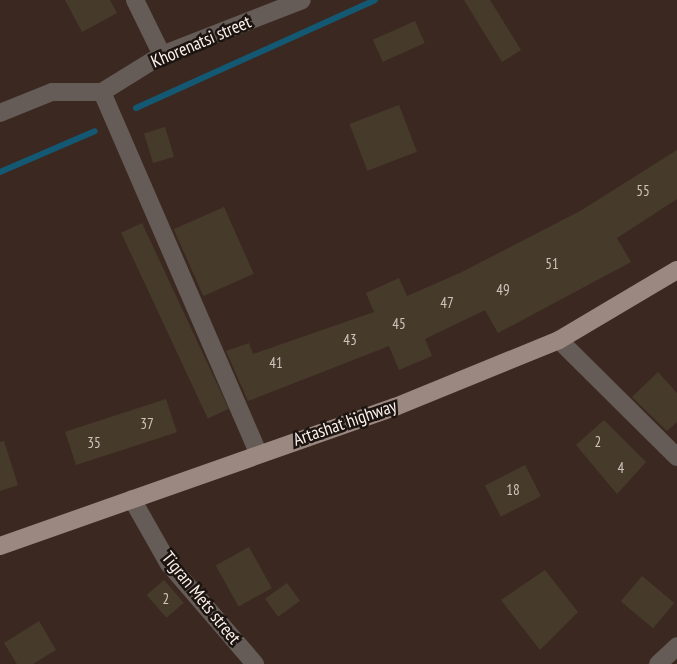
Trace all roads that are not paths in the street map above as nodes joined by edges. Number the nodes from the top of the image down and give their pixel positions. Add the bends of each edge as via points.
1 (135, 0) edge
2 (302, 0) edge
3 (162, 55) junction
4 (102, 92) junction
5 (0, 113) edge
6 (677, 270) edge
7 (559, 340) junction
8 (258, 453) junction
9 (677, 456) edge
10 (132, 499) junction
11 (0, 546) edge
12 (677, 646) edge
13 (255, 664) edge
14 (658, 664) edge

1 - 3 street
2 - 3 street, Khorenatsi street
3 - 4 street, Khorenatsi street
4 - 5 street via 52,92
4 - 8 street
6 - 7 main road, Artashat highway
7 - 8 main road, Artashat highway via 395,407
7 - 9 street
8 - 10 main road, Artashat highway
10 - 11 main road, Artashat highway
10 - 13 street, Tigran Mets street via 169,564
12 - 14 street

